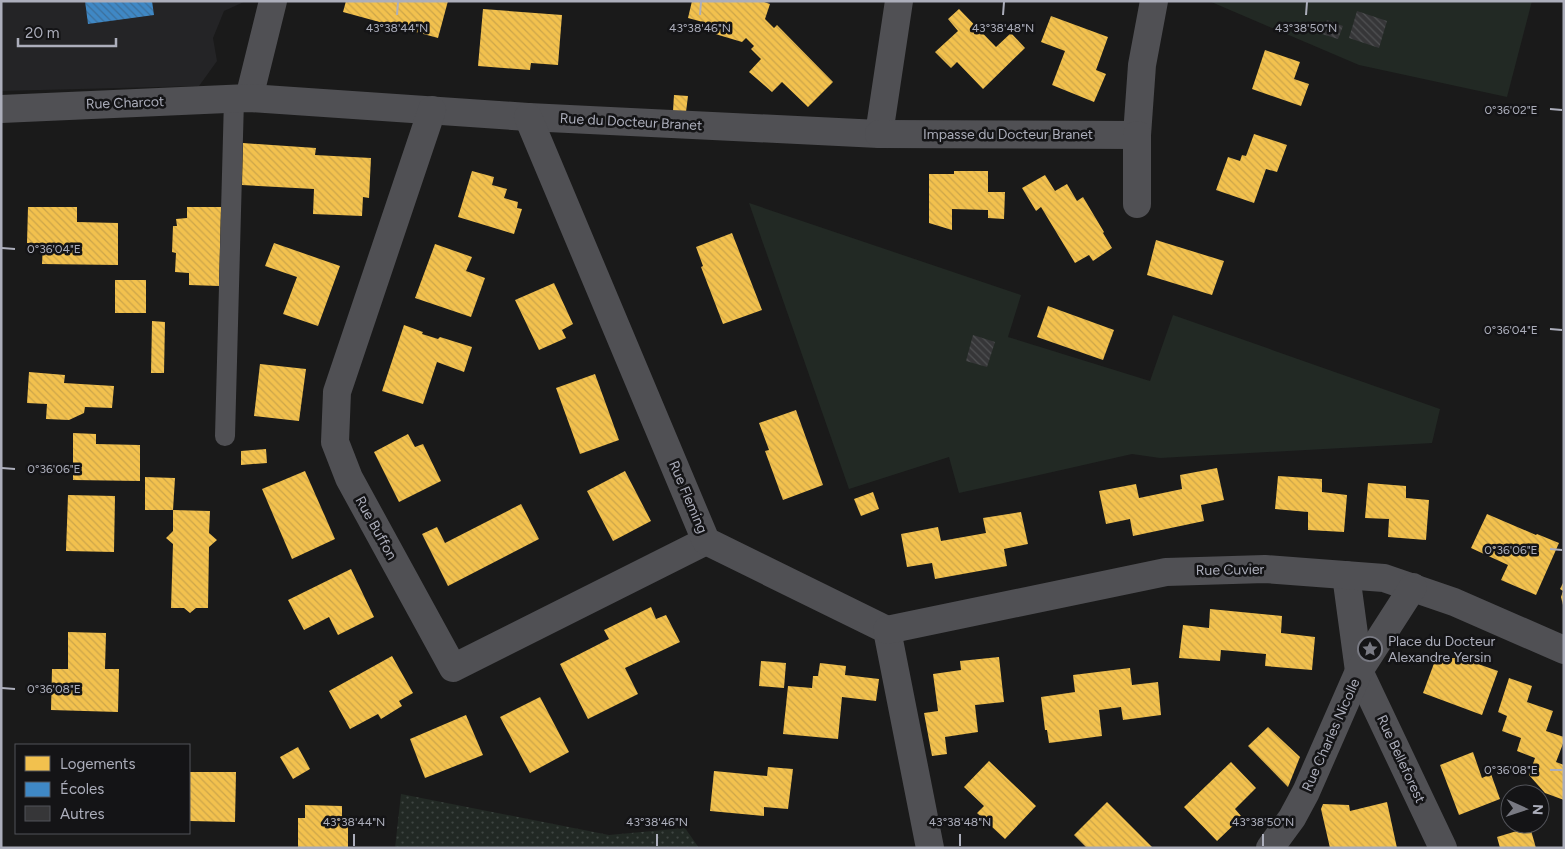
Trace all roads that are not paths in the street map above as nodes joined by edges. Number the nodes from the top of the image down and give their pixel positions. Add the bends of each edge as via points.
1 (273, 1) edge
2 (898, 1) edge
3 (1154, 1) edge
4 (242, 98) junction
5 (1, 109) edge
6 (432, 110) junction
7 (528, 117) junction
8 (879, 134) junction
9 (1137, 135) junction
10 (1137, 204) dead end
11 (226, 436) dead end
12 (706, 541) junction
13 (1346, 575) junction
14 (1413, 587) junction
15 (887, 630) junction
16 (1564, 650) edge
17 (1359, 671) junction
18 (930, 848) edge
19 (1270, 848) edge
20 (1443, 848) edge

1 - 4 street
2 - 8 street
3 - 9 street via 1142,65
4 - 5 street, Rue Charcot
4 - 6 street, Rue du Docteur Branet
4 - 11 lane
6 - 7 street, Rue du Docteur Branet
6 - 12 street, Rue Buffon via 337,392 335,442 349,478 453,668
7 - 8 street, Rue du Docteur Branet
7 - 12 street, Rue Fleming
8 - 9 street, Impasse du Docteur Branet
9 - 10 street
12 - 15 street, Rue Fleming
13 - 14 street, Rue Cuvier via 1384,578
13 - 15 street, Rue Cuvier via 1265,569 1166,572
13 - 17 street
14 - 16 street, Rue Cuvier
14 - 17 street
15 - 18 street
17 - 19 street, Rue Charles Nicolle via 1306,792
17 - 20 street, Rue Belleforest

